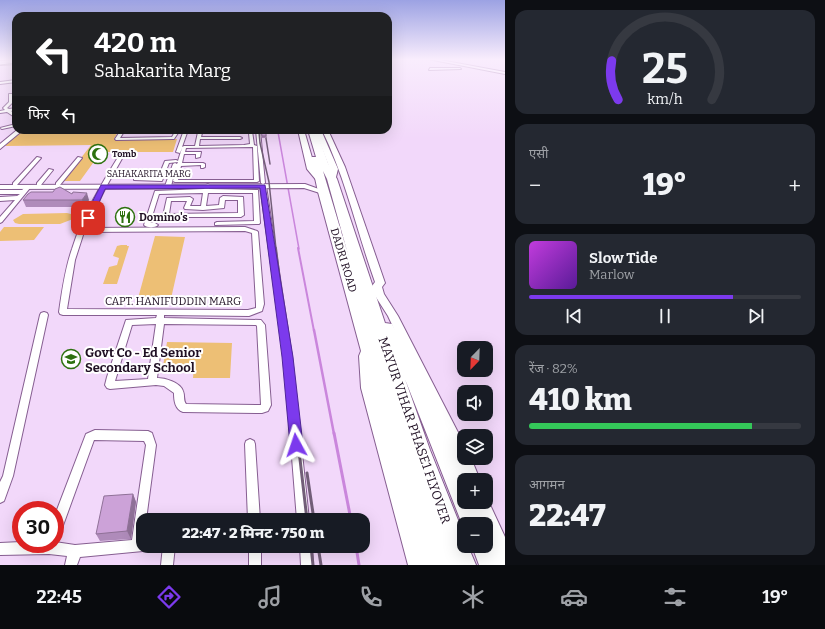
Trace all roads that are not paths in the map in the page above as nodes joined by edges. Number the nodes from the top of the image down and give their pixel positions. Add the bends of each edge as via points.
1 (12, 95) edge
2 (12, 110) edge
3 (7, 111) junction
4 (0, 112) edge
5 (12, 114) edge
6 (12, 126) edge
7 (2, 128) dead end
8 (12, 133) edge
9 (15, 134) edge
10 (120, 134) edge
11 (176, 134) edge
12 (184, 134) edge
13 (200, 134) edge
14 (241, 134) edge
15 (251, 134) edge
16 (258, 134) edge
17 (302, 134) edge
18 (308, 134) edge
19 (313, 134) edge
20 (320, 134) edge
21 (327, 134) edge
22 (199, 138) junction
23 (240, 138) junction
24 (0, 143) edge
25 (197, 145) junction
26 (240, 145) junction
27 (0, 147) edge
28 (181, 148) junction
29 (122, 155) dead end
30 (198, 157) dead end
31 (39, 158) dead end
32 (80, 158) dead end
33 (319, 162) junction
34 (178, 163) junction
35 (203, 167) dead end
36 (51, 170) dead end
37 (136, 180) dead end
38 (170, 183) junction
39 (324, 183) junction
40 (0, 184) edge
41 (15, 184) junction
42 (39, 184) junction
43 (58, 184) junction
44 (263, 184) junction
45 (298, 184) junction
46 (104, 185) junction
47 (0, 187) edge
48 (207, 189) junction
49 (26, 190) junction
50 (0, 192) edge
51 (19, 198) junction
52 (0, 199) edge
53 (203, 208) junction
54 (0, 221) edge
55 (82, 230) junction
56 (368, 295) junction
57 (161, 312) junction
58 (44, 315) dead end
59 (160, 321) junction
60 (366, 342) junction
61 (152, 382) junction
62 (250, 444) dead end
63 (469, 473) edge
64 (457, 482) edge
65 (0, 497) edge
66 (64, 507) edge
67 (484, 509) edge
68 (144, 513) edge
69 (254, 513) edge
70 (302, 513) edge
71 (136, 545) edge
72 (12, 548) edge
73 (64, 548) edge
74 (0, 549) edge
75 (75, 550) junction
76 (168, 553) edge
77 (255, 553) edge
78 (306, 553) edge
79 (487, 553) edge
80 (505, 558) edge
81 (70, 565) edge
82 (167, 565) edge
83 (255, 565) edge
84 (307, 565) edge
85 (421, 565) edge
86 (442, 565) edge
87 (463, 565) edge
88 (492, 565) edge

1 - 3 street via 11,102 6,106
2 - 3 street
3 - 4 street
3 - 5 street
6 - 7 street
8 - 24 street
9 - 27 street
10 - 11 street via 117,139 173,138
12 - 28 street
13 - 22 street
14 - 23 street
15 - 26 street via 252,145
16 - 44 street
17 - 39 main road via 311,169
18 - 33 highway
19 - 33 highway
20 - 39 main road via 334,169
21 - 63 street via 353,197 368,252 380,283 377,286 379,294 393,316
22 - 23 street
22 - 25 street
23 - 26 street
25 - 26 street
25 - 28 street
28 - 30 street via 198,153
28 - 34 street
28 - 38 street via 255,146 257,181
29 - 46 street, CAPT. HANIFUDDIN MARG
31 - 41 street
32 - 43 street
33 - 39 highway
34 - 35 street via 203,164
34 - 37 street via 167,162 161,180
34 - 38 street
36 - 42 street
38 - 44 street, SAHAKARITA MARG
38 - 46 street, SAHAKARITA MARG
38 - 48 street, SAHAKARITA MARG
39 - 45 street
39 - 45 street via 310,187
39 - 56 highway, DADRI ROAD
39 - 60 highway, DADRI ROAD
40 - 41 street, SAHAKARITA MARG
41 - 42 street, SAHAKARITA MARG
42 - 43 street, SAHAKARITA MARG
43 - 46 street, SAHAKARITA MARG
44 - 45 street, SAHAKARITA MARG
44 - 48 street, SAHAKARITA MARG
44 - 70 street via 288,357
46 - 49 street, SAHAKARITA MARG
46 - 55 street, CAPT. HANIFUDDIN MARG
47 - 49 street, SAHAKARITA MARG
48 - 48 street via 256,191 257,224 147,225 157,192
48 - 53 street
49 - 50 street
49 - 51 street
51 - 52 street
51 - 54 street
53 - 53 street via 222,207 223,198 241,198 241,215 166,216 169,199 190,199 187,208
55 - 57 street, CAPT. HANIFUDDIN MARG via 68,278 63,312
55 - 57 street, CAPT. HANIFUDDIN MARG via 246,229 255,232 259,309 249,313
56 - 64 highway via 414,379
56 - 87 highway, MAYUR VIHAR PHASE1 FLYOVER via 420,450
57 - 59 street
58 - 65 street via 8,476
59 - 61 street
59 - 61 street via 129,322 110,385
59 - 61 street via 261,323 266,405 262,409 183,408 179,402 179,392 171,385 160,381
60 - 85 highway via 370,388
60 - 86 highway, MAYUR VIHAR PHASE1 FLYOVER via 383,383
62 - 69 street
66 - 68 street via 90,437 148,436 152,445
67 - 80 street
71 - 75 street
72 - 74 street
73 - 75 street
75 - 81 street
76 - 82 street
77 - 83 street
78 - 84 street
79 - 88 highway

